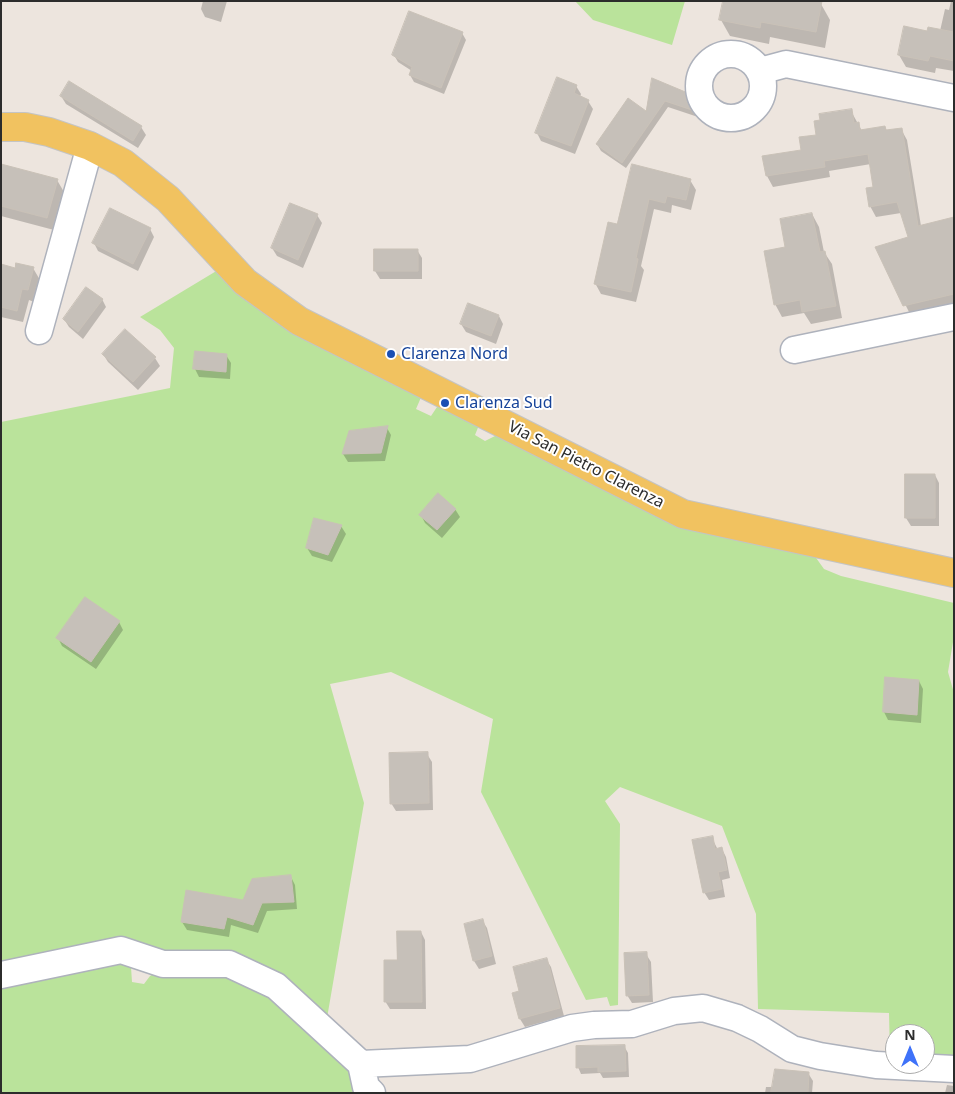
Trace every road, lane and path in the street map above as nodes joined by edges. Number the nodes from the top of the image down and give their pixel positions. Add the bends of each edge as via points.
1 (760, 71) dead end
2 (954, 98) edge
3 (1, 127) edge
4 (90, 146) junction
5 (954, 317) edge
6 (39, 331) dead end
7 (794, 350) dead end
8 (954, 573) edge
9 (1, 974) edge
10 (361, 1064) junction
11 (954, 1069) edge
12 (372, 1093) edge

1 - 2 street via 786,64
3 - 4 main road, Via San Pietro Clarenza via 25,126
4 - 6 street
4 - 8 main road, Via San Pietro Clarenza via 123,163 168,199 245,282 299,321 683,514
5 - 7 street
9 - 10 street via 121,950 164,964 229,964 276,986
10 - 11 street via 470,1058 572,1028 632,1024 674,1011 703,1008 737,1018 792,1049 820,1056 876,1065
10 - 12 street via 366,1087

